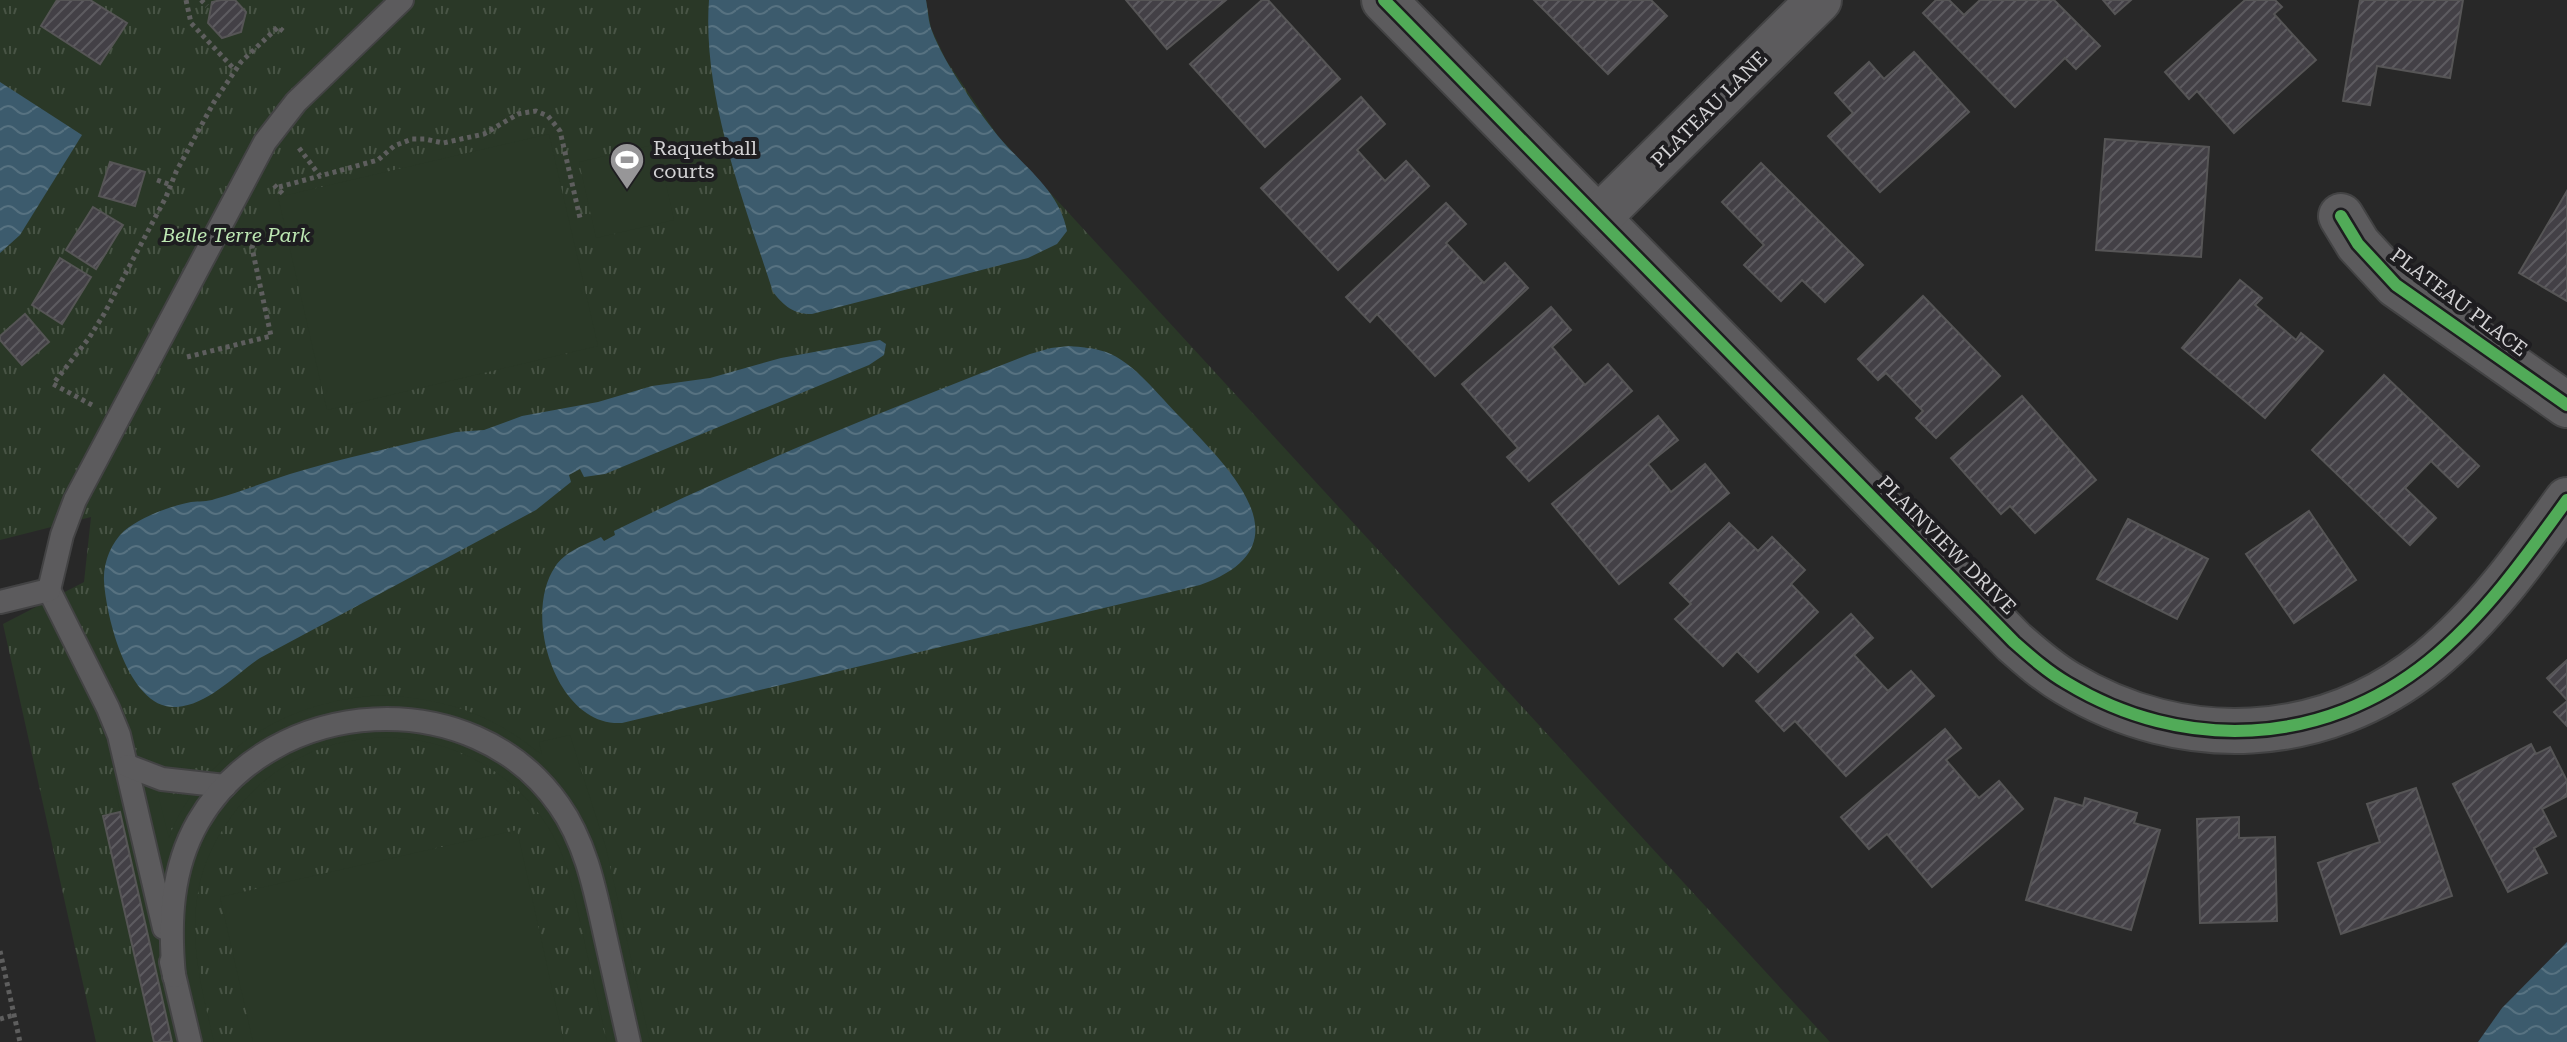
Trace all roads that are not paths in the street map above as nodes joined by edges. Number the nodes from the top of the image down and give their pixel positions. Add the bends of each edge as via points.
1 (402, 0) edge
2 (1384, 0) edge
3 (1819, 0) edge
4 (2341, 216) dead end
5 (1598, 218) junction
6 (2567, 405) edge
7 (2567, 500) edge
8 (49, 590) junction
9 (0, 602) edge
10 (128, 766) junction
11 (225, 786) junction
12 (174, 976) junction
13 (190, 1042) edge
14 (629, 1042) edge

1 - 8 lane via 312,86 252,163 68,518
2 - 5 street, PLAINVIEW DRIVE
3 - 5 street, PLATEAU LANE
4 - 6 street, PLATEAU PLACE via 2366,255 2396,285
5 - 7 street, PLAINVIEW DRIVE via 2014,642 2065,682 2154,720 2252,732 2344,712 2371,699 2452,640 2517,569
8 - 9 lane
8 - 10 lane via 108,708
10 - 11 lane via 162,779
10 - 12 lane
11 - 12 lane via 197,824 181,861 171,924
11 - 14 lane via 266,754 307,732 373,718 444,725 508,756 557,802 577,837 592,878
12 - 13 lane

